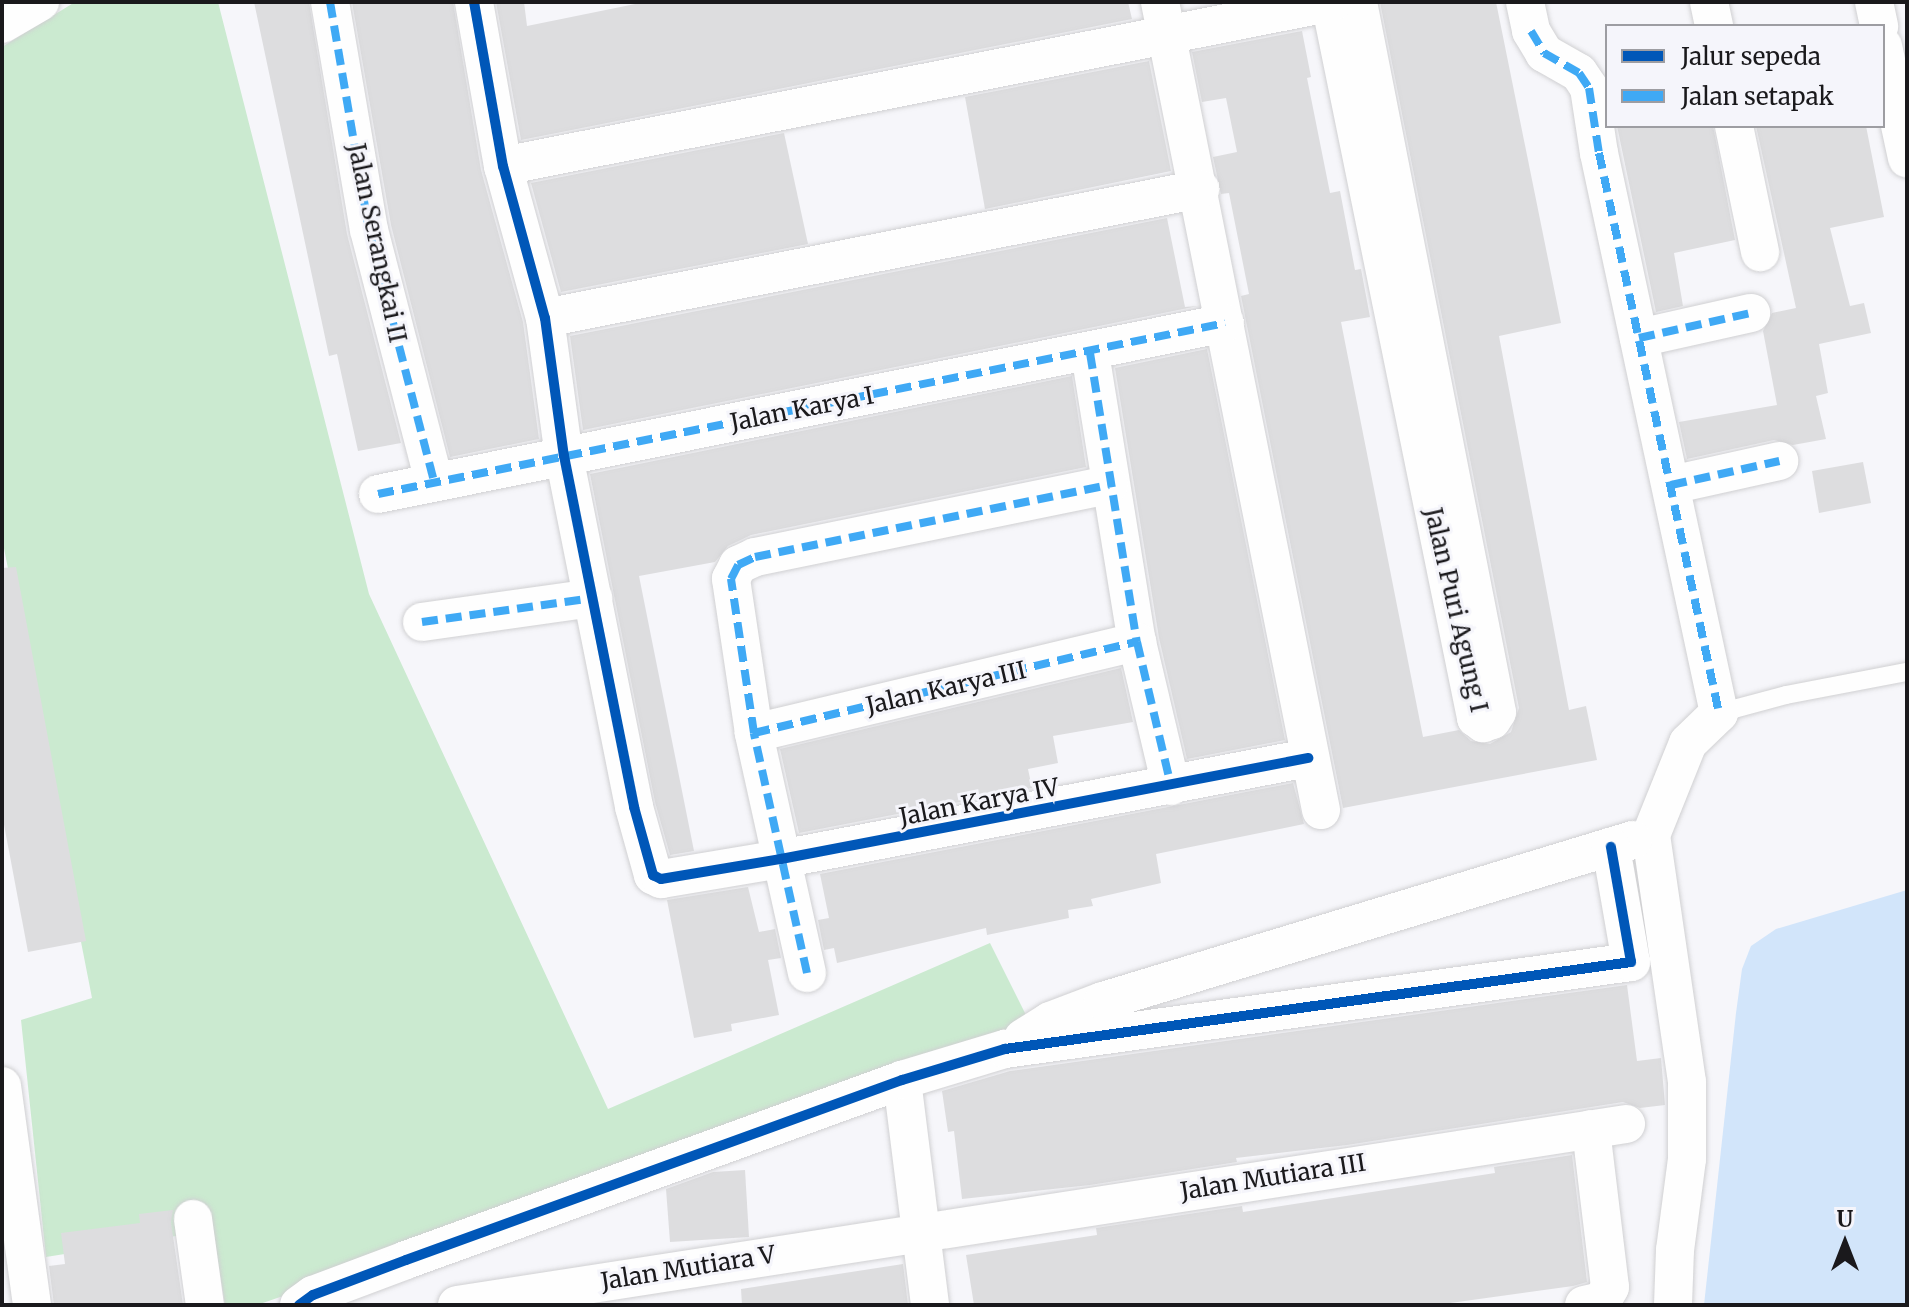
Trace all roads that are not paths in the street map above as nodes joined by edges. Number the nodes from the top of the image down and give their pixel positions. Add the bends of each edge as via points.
1 (40, 2) edge
2 (330, 2) edge
3 (1331, 2) edge
4 (1358, 2) edge
5 (1525, 2) edge
6 (1709, 2) edge
7 (1874, 2) edge
8 (484, 4) edge
9 (1163, 18) edge
10 (2, 24) edge
11 (1714, 24) edge
12 (1879, 24) edge
13 (1885, 55) edge
14 (1734, 128) edge
15 (1907, 158) edge
16 (503, 166) junction
17 (1200, 189) junction
18 (1760, 252) dead end
19 (1751, 313) dead end
20 (545, 318) junction
21 (1225, 323) junction
22 (1639, 338) junction
23 (1090, 353) junction
24 (1423, 406) junction
25 (564, 456) junction
26 (1779, 461) dead end
27 (434, 481) junction
28 (1109, 485) junction
29 (1671, 485) junction
30 (378, 494) dead end
31 (593, 598) junction
32 (422, 622) dead end
33 (1137, 642) junction
34 (1907, 672) edge
35 (1719, 713) junction
36 (754, 733) junction
37 (1308, 758) junction
38 (1171, 786) junction
39 (1321, 810) dead end
40 (1651, 835) junction
41 (1611, 847) junction
42 (781, 859) junction
43 (807, 973) dead end
44 (1005, 1049) junction
45 (902, 1080) junction
46 (2, 1086) edge
47 (7, 1174) edge
48 (193, 1219) dead end
49 (920, 1231) junction
50 (32, 1305) edge
51 (205, 1305) edge
52 (299, 1305) edge
53 (457, 1305) edge
54 (930, 1305) edge
55 (1584, 1305) edge
56 (1673, 1305) edge

1 - 10 street
2 - 27 street, Jalan Serangkai II via 369,230
3 - 9 street
3 - 24 street, Jalan Puri Agung I
4 - 24 street, Jalan Puri Agung I
5 - 22 street via 1531,31 1544,53 1579,73 1589,88
6 - 11 street
7 - 12 street
8 - 16 street
9 - 16 street
9 - 17 street
13 - 15 street
14 - 18 street
16 - 20 street
17 - 20 street
17 - 21 street
19 - 22 street
20 - 25 street
21 - 23 street, Jalan Karya I
21 - 37 street
22 - 29 street
23 - 25 street, Jalan Karya I
23 - 28 street
24 - 24 street, Jalan Puri Agung I via 1497,712 1486,722 1476,718
25 - 27 street, Jalan Karya I
25 - 31 street
26 - 29 street
27 - 30 street, Jalan Karya I
28 - 33 street
28 - 36 street via 755,557 738,565 731,579
29 - 35 street
31 - 32 street
31 - 42 street, Jalan Karya IV via 651,872 656,877
33 - 36 street, Jalan Karya III
33 - 38 street
34 - 35 lane
35 - 40 street via 1688,743
36 - 42 street
37 - 38 street, Jalan Karya IV
37 - 39 street
38 - 42 street, Jalan Karya IV
40 - 41 street
40 - 56 street via 1687,1082 1687,1159
41 - 44 street via 1089,1005
41 - 44 street via 1631,962
42 - 43 street
44 - 45 street
45 - 49 street
45 - 52 street via 406,1260
46 - 47 street
47 - 50 street
48 - 51 street
49 - 53 street, Jalan Mutiara V
49 - 54 street
49 - 55 street, Jalan Mutiara III via 1608,1126 1610,1287 1602,1301

